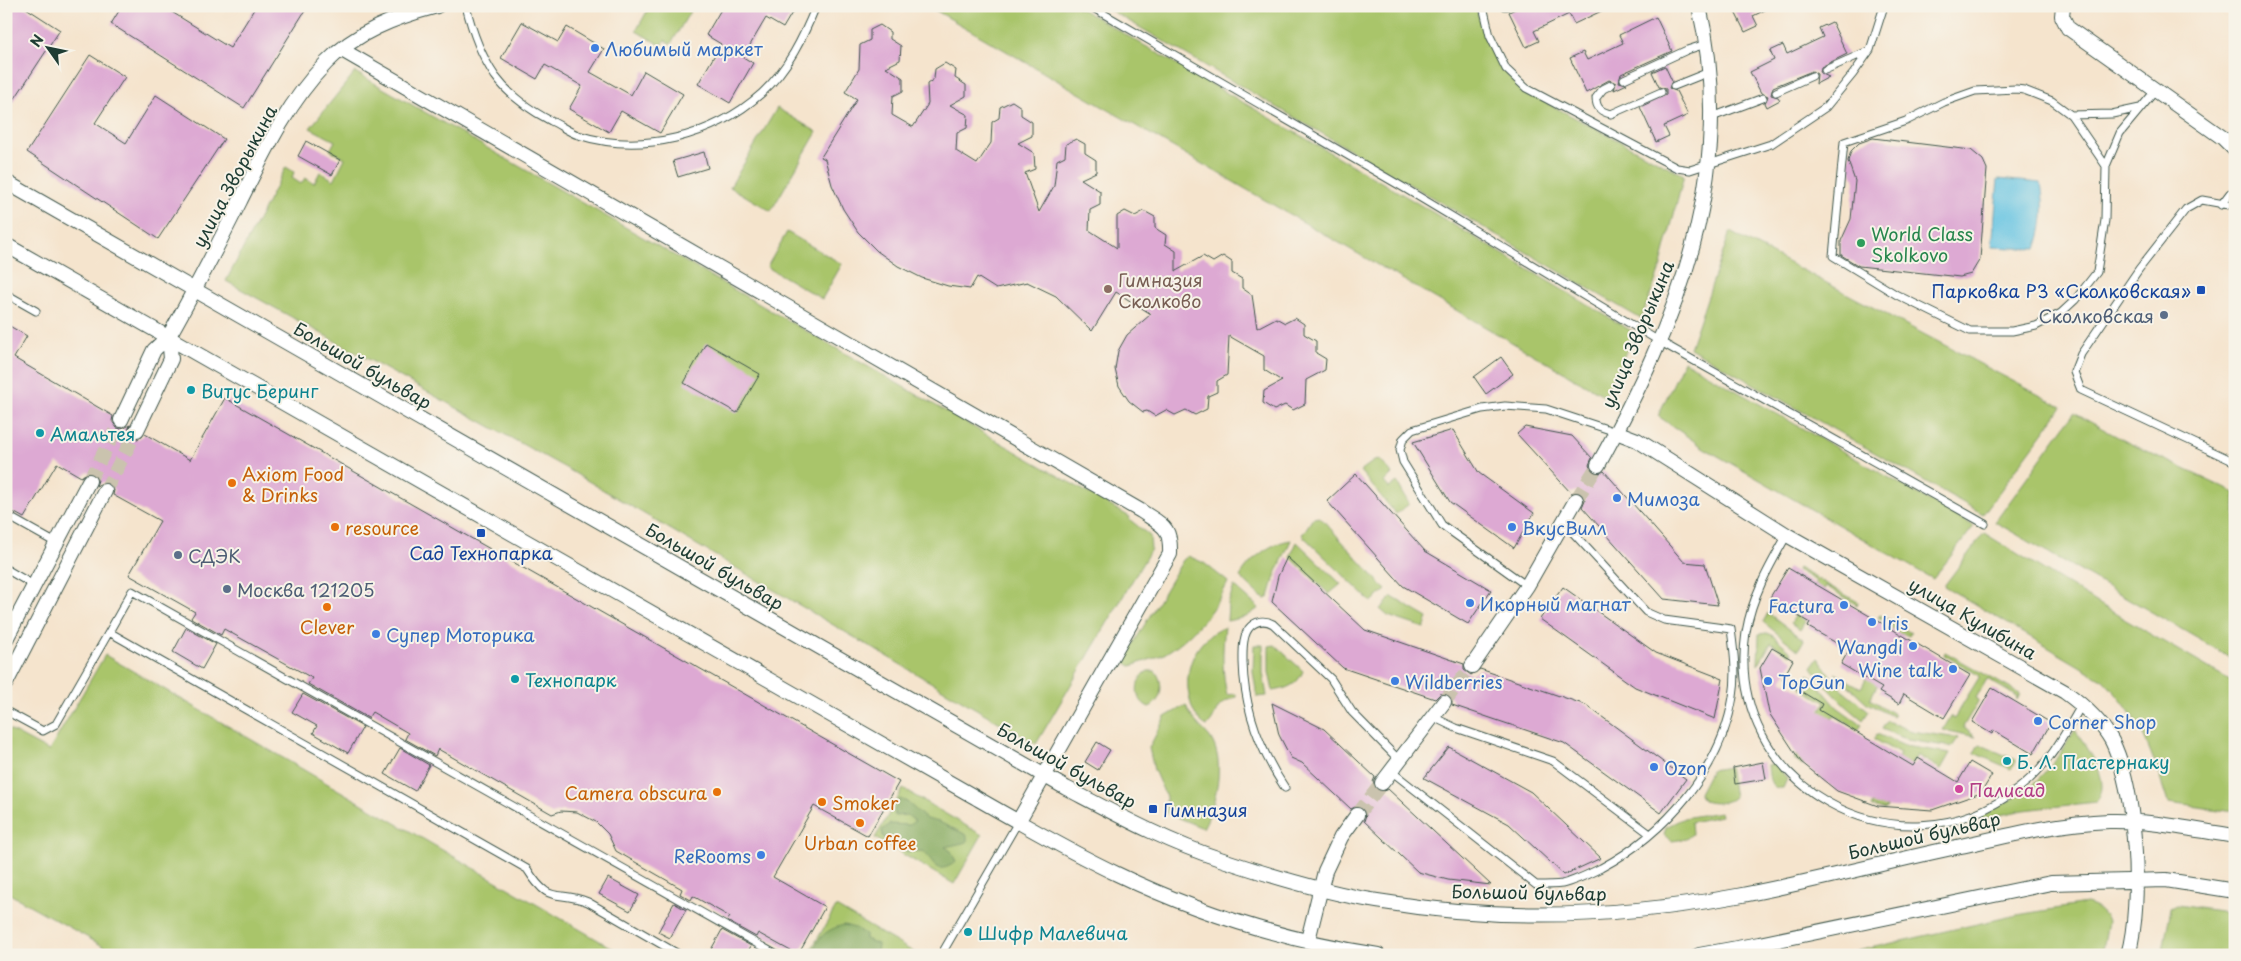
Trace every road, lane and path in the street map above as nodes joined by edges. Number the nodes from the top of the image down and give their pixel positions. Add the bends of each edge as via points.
1 (437, 6) edge
2 (466, 6) edge
3 (816, 6) edge
4 (1090, 6) edge
5 (1483, 6) edge
6 (1699, 6) edge
7 (1884, 6) edge
8 (2062, 6) edge
9 (1706, 44) junction
10 (342, 50) junction
11 (1870, 50) junction
12 (1825, 70) dead end
13 (1710, 72) junction
14 (1812, 76) dead end
15 (1624, 79) dead end
16 (1612, 85) dead end
17 (1674, 86) dead end
18 (2155, 91) junction
19 (1661, 92) dead end
20 (1776, 92) dead end
21 (1763, 98) dead end
22 (2140, 108) junction
23 (2072, 115) junction
24 (1712, 117) junction
25 (2235, 150) edge
26 (1710, 164) junction
27 (2106, 166) junction
28 (6, 182) edge
29 (2235, 193) edge
30 (2221, 205) junction
31 (2235, 206) edge
32 (6, 245) edge
33 (194, 290) junction
34 (6, 294) edge
35 (36, 311) dead end
36 (169, 336) junction
37 (1659, 341) junction
38 (121, 420) tunnel mouth
39 (137, 430) tunnel mouth
40 (1616, 432) junction
41 (2235, 462) edge
42 (1598, 465) tunnel mouth
43 (89, 481) tunnel mouth
44 (105, 491) tunnel mouth
45 (1576, 500) tunnel mouth
46 (6, 515) edge
47 (1564, 523) junction
48 (1985, 524) dead end
49 (1787, 535) junction
50 (56, 543) junction
51 (6, 569) edge
52 (35, 586) junction
53 (1527, 586) junction
54 (10, 624) edge
55 (109, 632) junction
56 (6, 639) edge
57 (1472, 666) tunnel mouth
58 (6, 683) edge
59 (1444, 702) tunnel mouth
60 (2082, 704) junction
61 (6, 712) edge
62 (1432, 717) junction
63 (1399, 760) junction
64 (1391, 772) junction
65 (1044, 776) junction
66 (1382, 783) tunnel mouth
67 (1285, 788) dead end
68 (1357, 815) tunnel mouth
69 (1018, 822) junction
70 (2132, 822) junction
71 (1650, 834) junction
72 (2235, 836) edge
73 (2135, 880) junction
74 (1320, 888) junction
75 (2235, 890) edge
76 (1308, 940) junction
77 (680, 955) edge
78 (776, 955) edge
79 (941, 955) edge
80 (1378, 955) edge
81 (1699, 955) edge
82 (2128, 955) edge

1 - 10 street, улица Зворыкина via 376,27
2 - 3 lane via 472,32 485,60 496,78 514,96 535,112 576,134 604,142 625,143 691,135 738,111 763,92 787,63
4 - 37 lane via 1406,189
5 - 26 lane via 1490,36 1506,69 1526,88 1677,168 1690,170
6 - 9 street, улица Зворыкина
7 - 11 lane
8 - 18 street via 2062,16 2068,28
9 - 13 street, улица Зворыкина
9 - 15 lane
10 - 33 street, улица Зворыкина via 304,89 281,124
10 - 65 street via 1165,527 1171,537 1170,554
11 - 12 lane
11 - 26 lane via 1826,107 1800,127 1771,144
13 - 17 lane
13 - 24 street, улица Зворыкина
14 - 20 lane
16 - 19 lane via 1603,89 1596,98 1598,108 1611,114
18 - 22 lane
18 - 25 street via 2223,138
21 - 24 lane
22 - 23 lane via 2112,114
22 - 27 lane via 2120,133
23 - 27 lane
23 - 27 lane via 2052,101 2024,90 1975,91 1906,121 1844,142 1833,256 1897,295 1970,331 2012,331 2036,326 2068,307 2097,272 2105,220
24 - 26 street, улица Зворыкина
26 - 37 street, улица Зворыкина via 1686,270
28 - 33 street, Большой бульвар
29 - 30 lane via 2230,193
30 - 31 lane
30 - 41 lane via 2202,200 2186,209 2134,276 2081,354 2074,372 2081,390
32 - 36 street
33 - 36 street, улица Зворыкина
33 - 65 street, Большой бульвар
34 - 35 lane
36 - 38 street, улица Зворыкина via 154,350
36 - 39 street via 171,359
36 - 69 street
37 - 40 street, улица Зворыкина
37 - 48 lane
40 - 42 street, улица Зворыкина
40 - 49 street, улица Кулибина via 1637,440
40 - 53 lane via 1546,410 1514,405 1472,411 1412,430 1403,439 1400,450 1403,462 1442,525
43 - 50 street
44 - 58 street
45 - 47 street
46 - 50 lane
47 - 53 street
47 - 71 lane via 1646,612 1664,620 1731,629 1736,678 1726,724 1694,788
49 - 60 street, улица Кулибина
49 - 60 lane via 1758,590 1749,620 1744,660 1748,694 1754,716 1774,754 1810,792 1828,804 1864,819 1905,825 1946,821 1980,811 2036,773 2056,749
50 - 52 street
51 - 52 lane
52 - 54 street
53 - 57 street
54 - 56 street
55 - 61 lane via 56,724 43,732
55 - 77 lane via 527,869 550,896 575,897 588,902
55 - 78 lane via 132,591
59 - 62 street
60 - 70 street, улица Кулибина via 2112,742 2129,792
62 - 63 street
62 - 71 lane via 1554,761
63 - 64 street
63 - 67 lane via 1352,712 1325,673 1273,624 1257,622 1248,630 1243,645 1247,701 1262,748
64 - 66 street
64 - 71 lane via 1536,885 1563,884 1589,874 1615,860
65 - 69 street
65 - 74 street, Большой бульвар via 1135,823 1218,859
68 - 74 street via 1336,846
69 - 76 street via 1117,874 1179,901
69 - 79 lane
70 - 72 street, Большой бульвар
70 - 73 street, улица Кулибина
70 - 74 street, Большой бульвар via 2043,827 1736,896 1630,911 1467,912 1376,901
73 - 75 street via 2166,880
73 - 81 street via 2051,883
73 - 82 street, улица Кулибина via 2136,915
74 - 76 street
76 - 80 street

